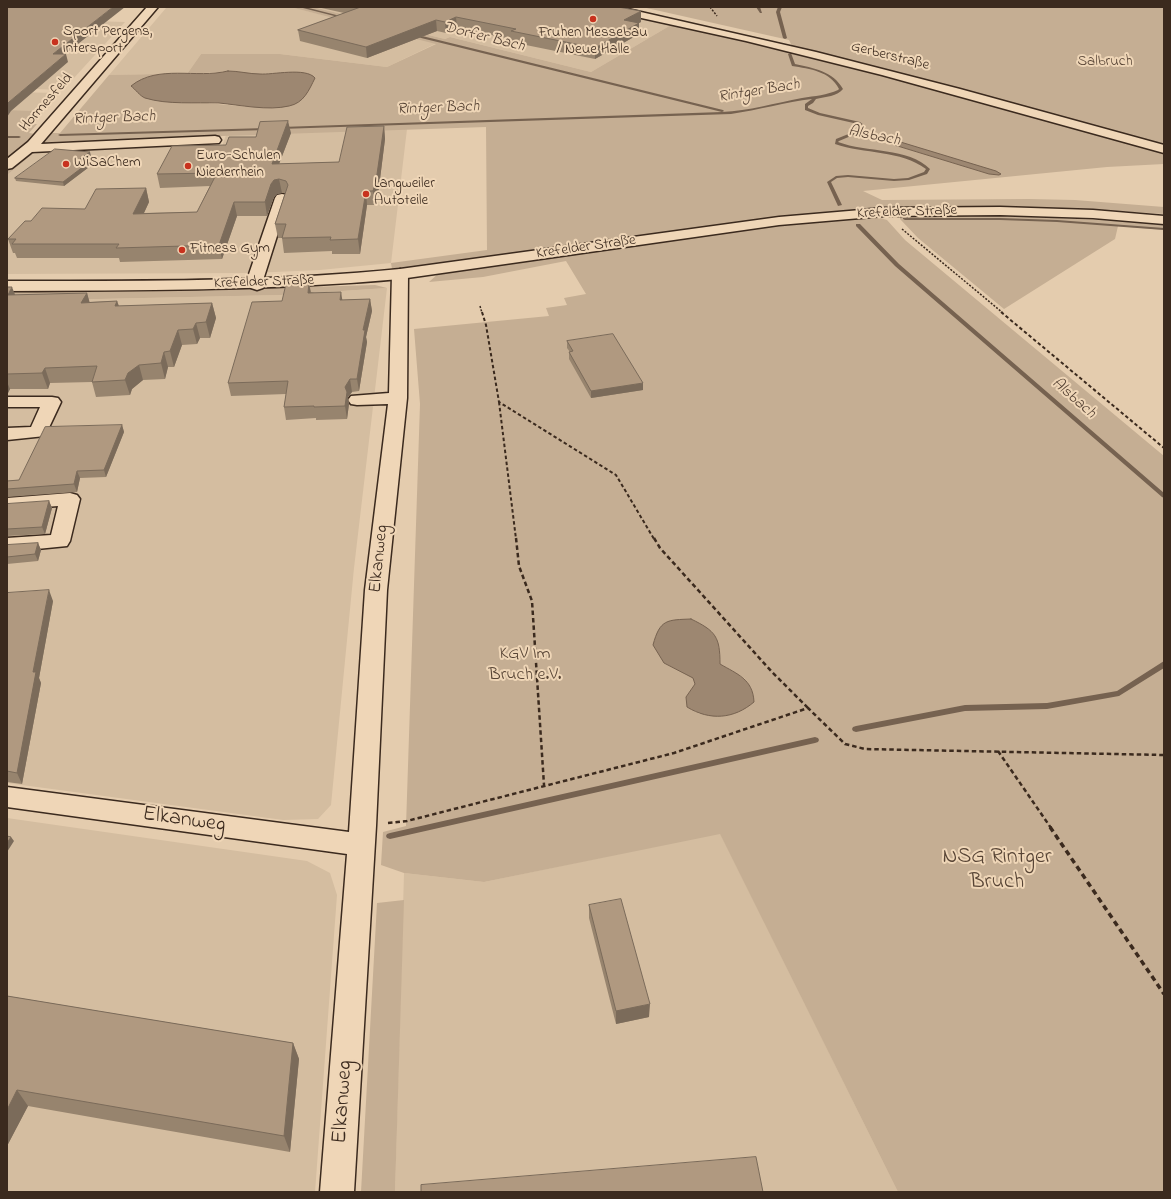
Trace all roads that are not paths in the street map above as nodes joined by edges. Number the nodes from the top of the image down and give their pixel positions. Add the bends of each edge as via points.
1 (153, 7) edge
2 (605, 7) edge
3 (215, 140) dead end
4 (31, 146) junction
5 (1164, 148) edge
6 (7, 165) edge
7 (282, 198) edge
8 (1164, 220) edge
9 (400, 274) junction
10 (257, 285) junction
11 (7, 286) edge
12 (398, 398) junction
13 (357, 400) dead end
14 (7, 402) edge
15 (7, 434) edge
16 (7, 504) edge
17 (7, 545) edge
18 (7, 797) edge
19 (362, 835) junction
20 (337, 1192) edge

1 - 4 street, Hormesfeld
2 - 5 street, Gerberstraße via 767,42 1000,102
3 - 4 street, Hormesfeld
4 - 6 street, Hormesfeld
7 - 10 street via 256,277
8 - 9 street, Krefelder Straße via 1000,210 884,212 779,221
9 - 10 street, Krefelder Straße
9 - 12 street, Elkanweg
10 - 11 street, Krefelder Straße
12 - 13 street
12 - 19 street, Elkanweg via 376,590
14 - 15 street via 52,402 38,432
16 - 17 street via 70,499 60,541
18 - 19 street, Elkanweg
19 - 20 street, Elkanweg

